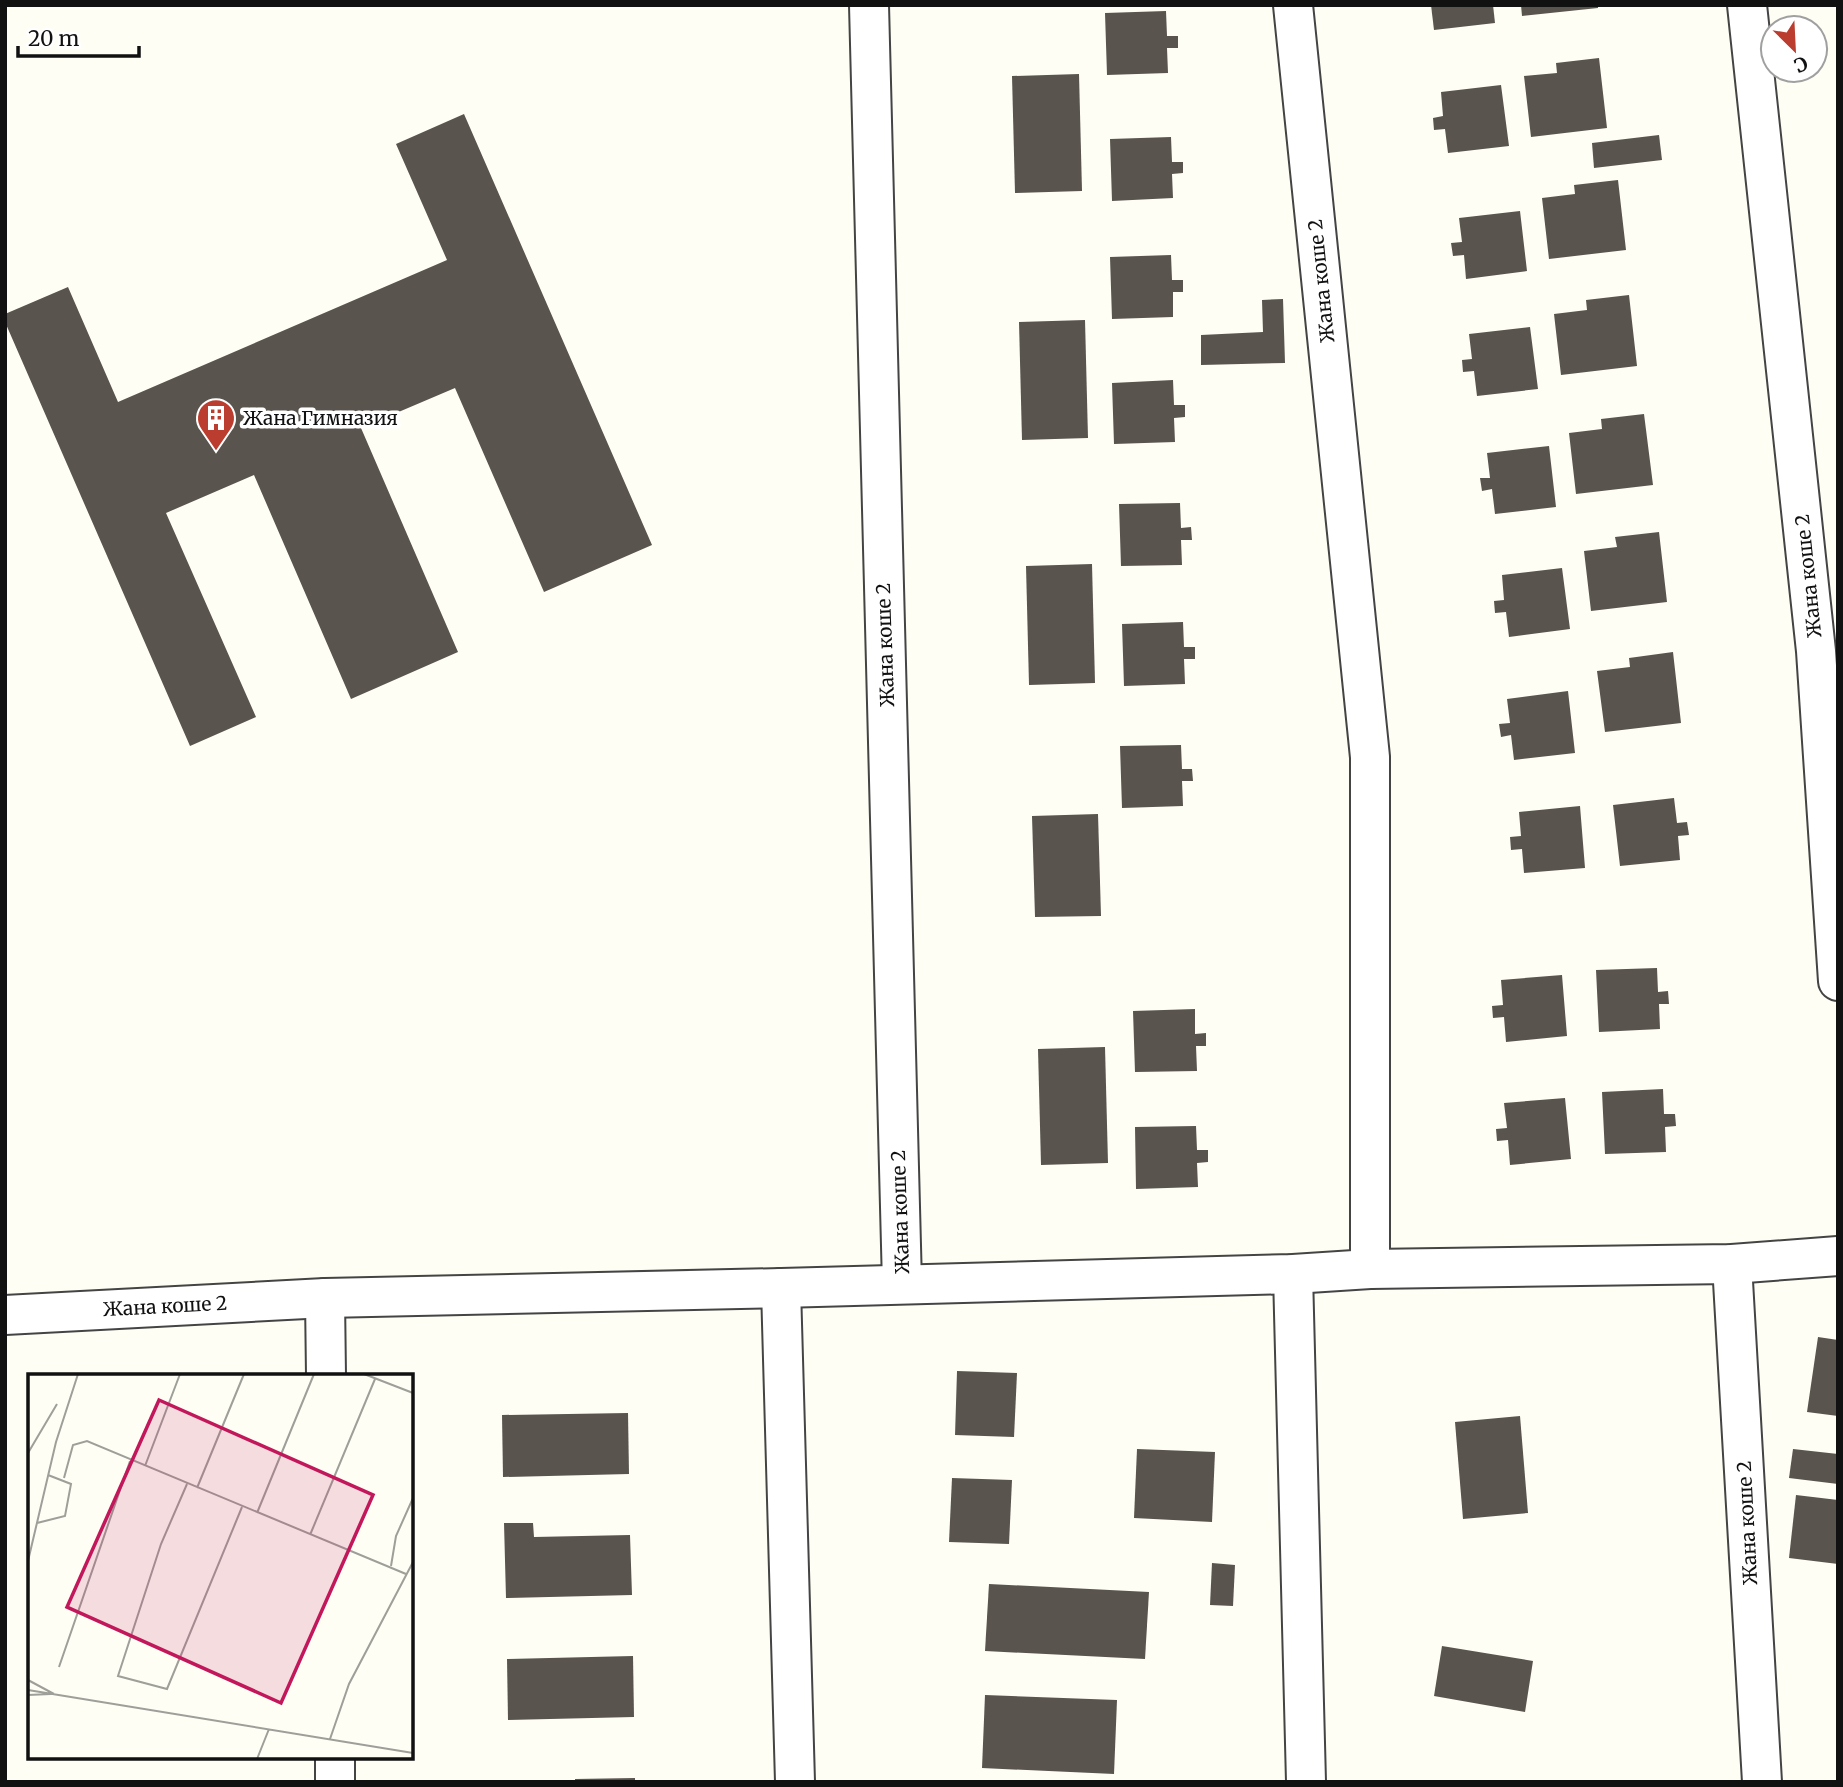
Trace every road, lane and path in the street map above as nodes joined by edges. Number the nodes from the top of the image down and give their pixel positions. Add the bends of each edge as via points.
1 (869, 5) edge
2 (1293, 5) edge
3 (1747, 5) edge
4 (1838, 981) edge
5 (1838, 1256) edge
6 (1732, 1264) junction
7 (1370, 1269) junction
8 (1293, 1274) junction
9 (902, 1284) junction
10 (781, 1288) junction
11 (324, 1297) junction
12 (5, 1315) edge
13 (326, 1374) edge
14 (335, 1759) edge
15 (335, 1782) edge
16 (795, 1782) edge
17 (1306, 1782) edge
18 (1762, 1782) edge

1 - 9 street, Жана коше 2
2 - 7 street, Жана коше 2 via 1370,757
3 - 4 street, Жана коше 2 via 1816,651
5 - 6 street, Жана коше 2
6 - 7 street, Жана коше 2
6 - 18 street, Жана коше 2
7 - 8 street, Жана коше 2
8 - 9 street, Жана коше 2
8 - 17 street
9 - 10 street, Жана коше 2
10 - 11 street, Жана коше 2
10 - 16 street
11 - 12 street, Жана коше 2
11 - 13 street
14 - 15 street

